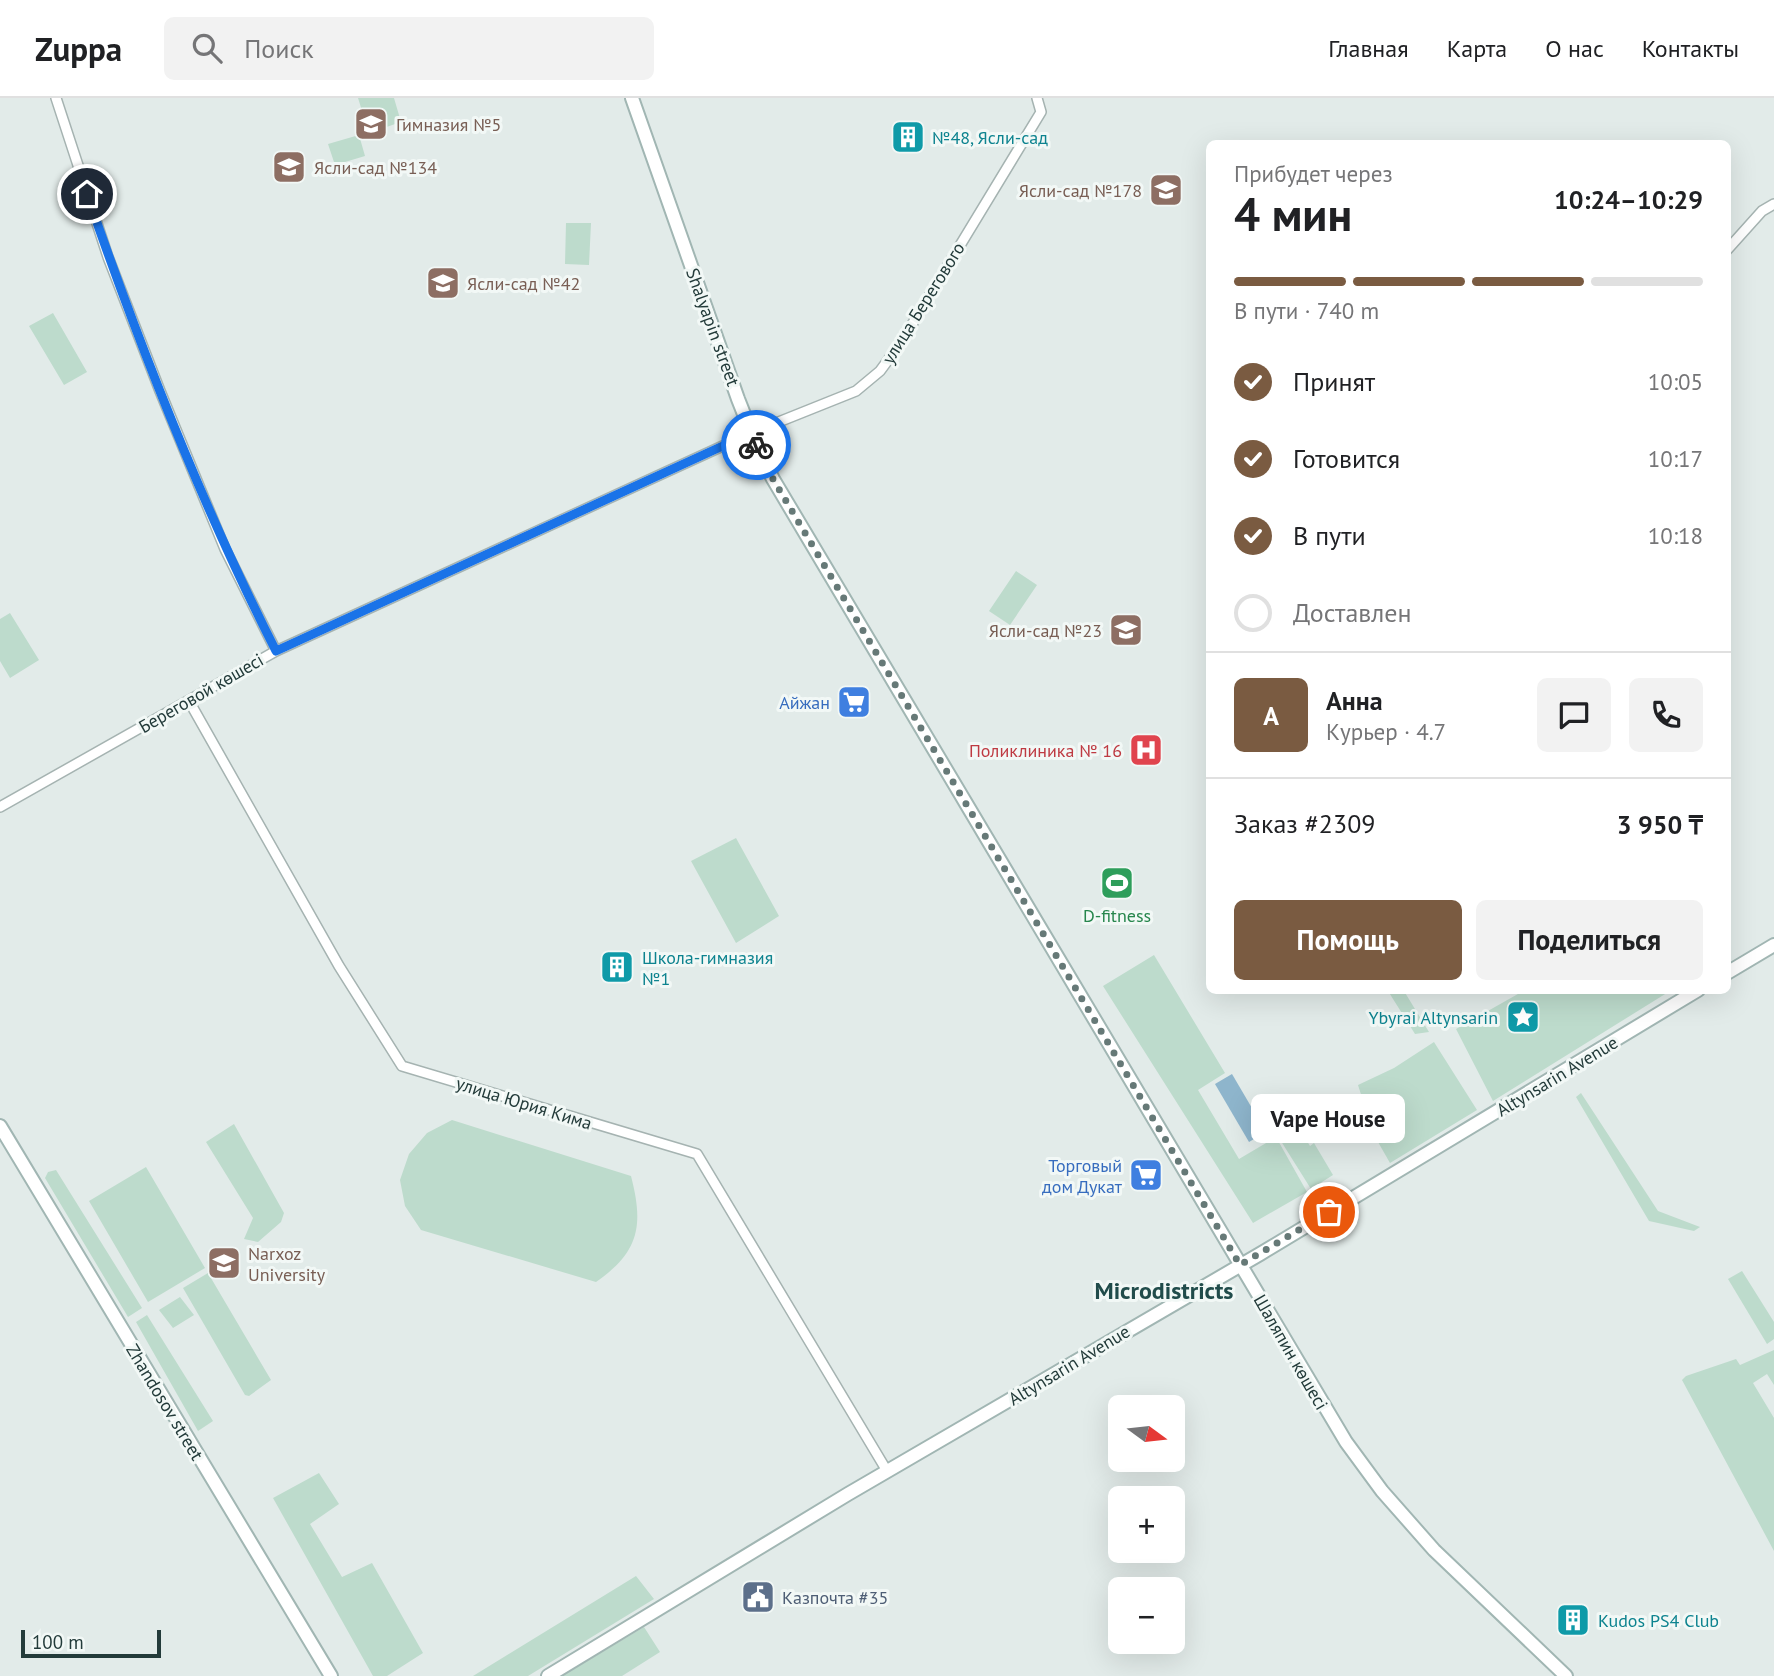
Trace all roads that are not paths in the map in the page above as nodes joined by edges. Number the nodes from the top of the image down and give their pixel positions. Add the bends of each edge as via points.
1 (55, 98) edge
2 (632, 98) edge
3 (1037, 98) edge
4 (1774, 204) edge
5 (1731, 246) edge
6 (751, 433) junction
7 (276, 651) junction
8 (189, 701) junction
9 (0, 807) edge
10 (1774, 945) edge
11 (1731, 971) edge
12 (1691, 994) edge
13 (0, 1126) edge
14 (4, 1142) edge
15 (1240, 1265) junction
16 (887, 1471) junction
17 (331, 1676) edge
18 (548, 1676) edge
19 (1566, 1676) edge

1 - 7 street via 108,257 160,391 225,549
2 - 6 main road, Shalyapin street
3 - 6 street, улица Берегового via 1041,112 880,371 856,391
4 - 5 street
6 - 7 street, Береговой көшесі
6 - 15 main road, Shalyapin street via 773,479
7 - 8 street, Береговой көшесі
8 - 9 street, Береговой көшесі
8 - 16 street, улица Юрия Кима via 339,966 402,1066 697,1154
10 - 11 main road
12 - 15 main road, Altynsarin Avenue
13 - 14 main road, Zhandosov street
14 - 17 main road, Zhandosov street
15 - 16 main road, Altynsarin Avenue
15 - 19 main road, Шаляпин көшесі via 1318,1399 1382,1491 1456,1572
16 - 18 main road, Altynsarin Avenue

